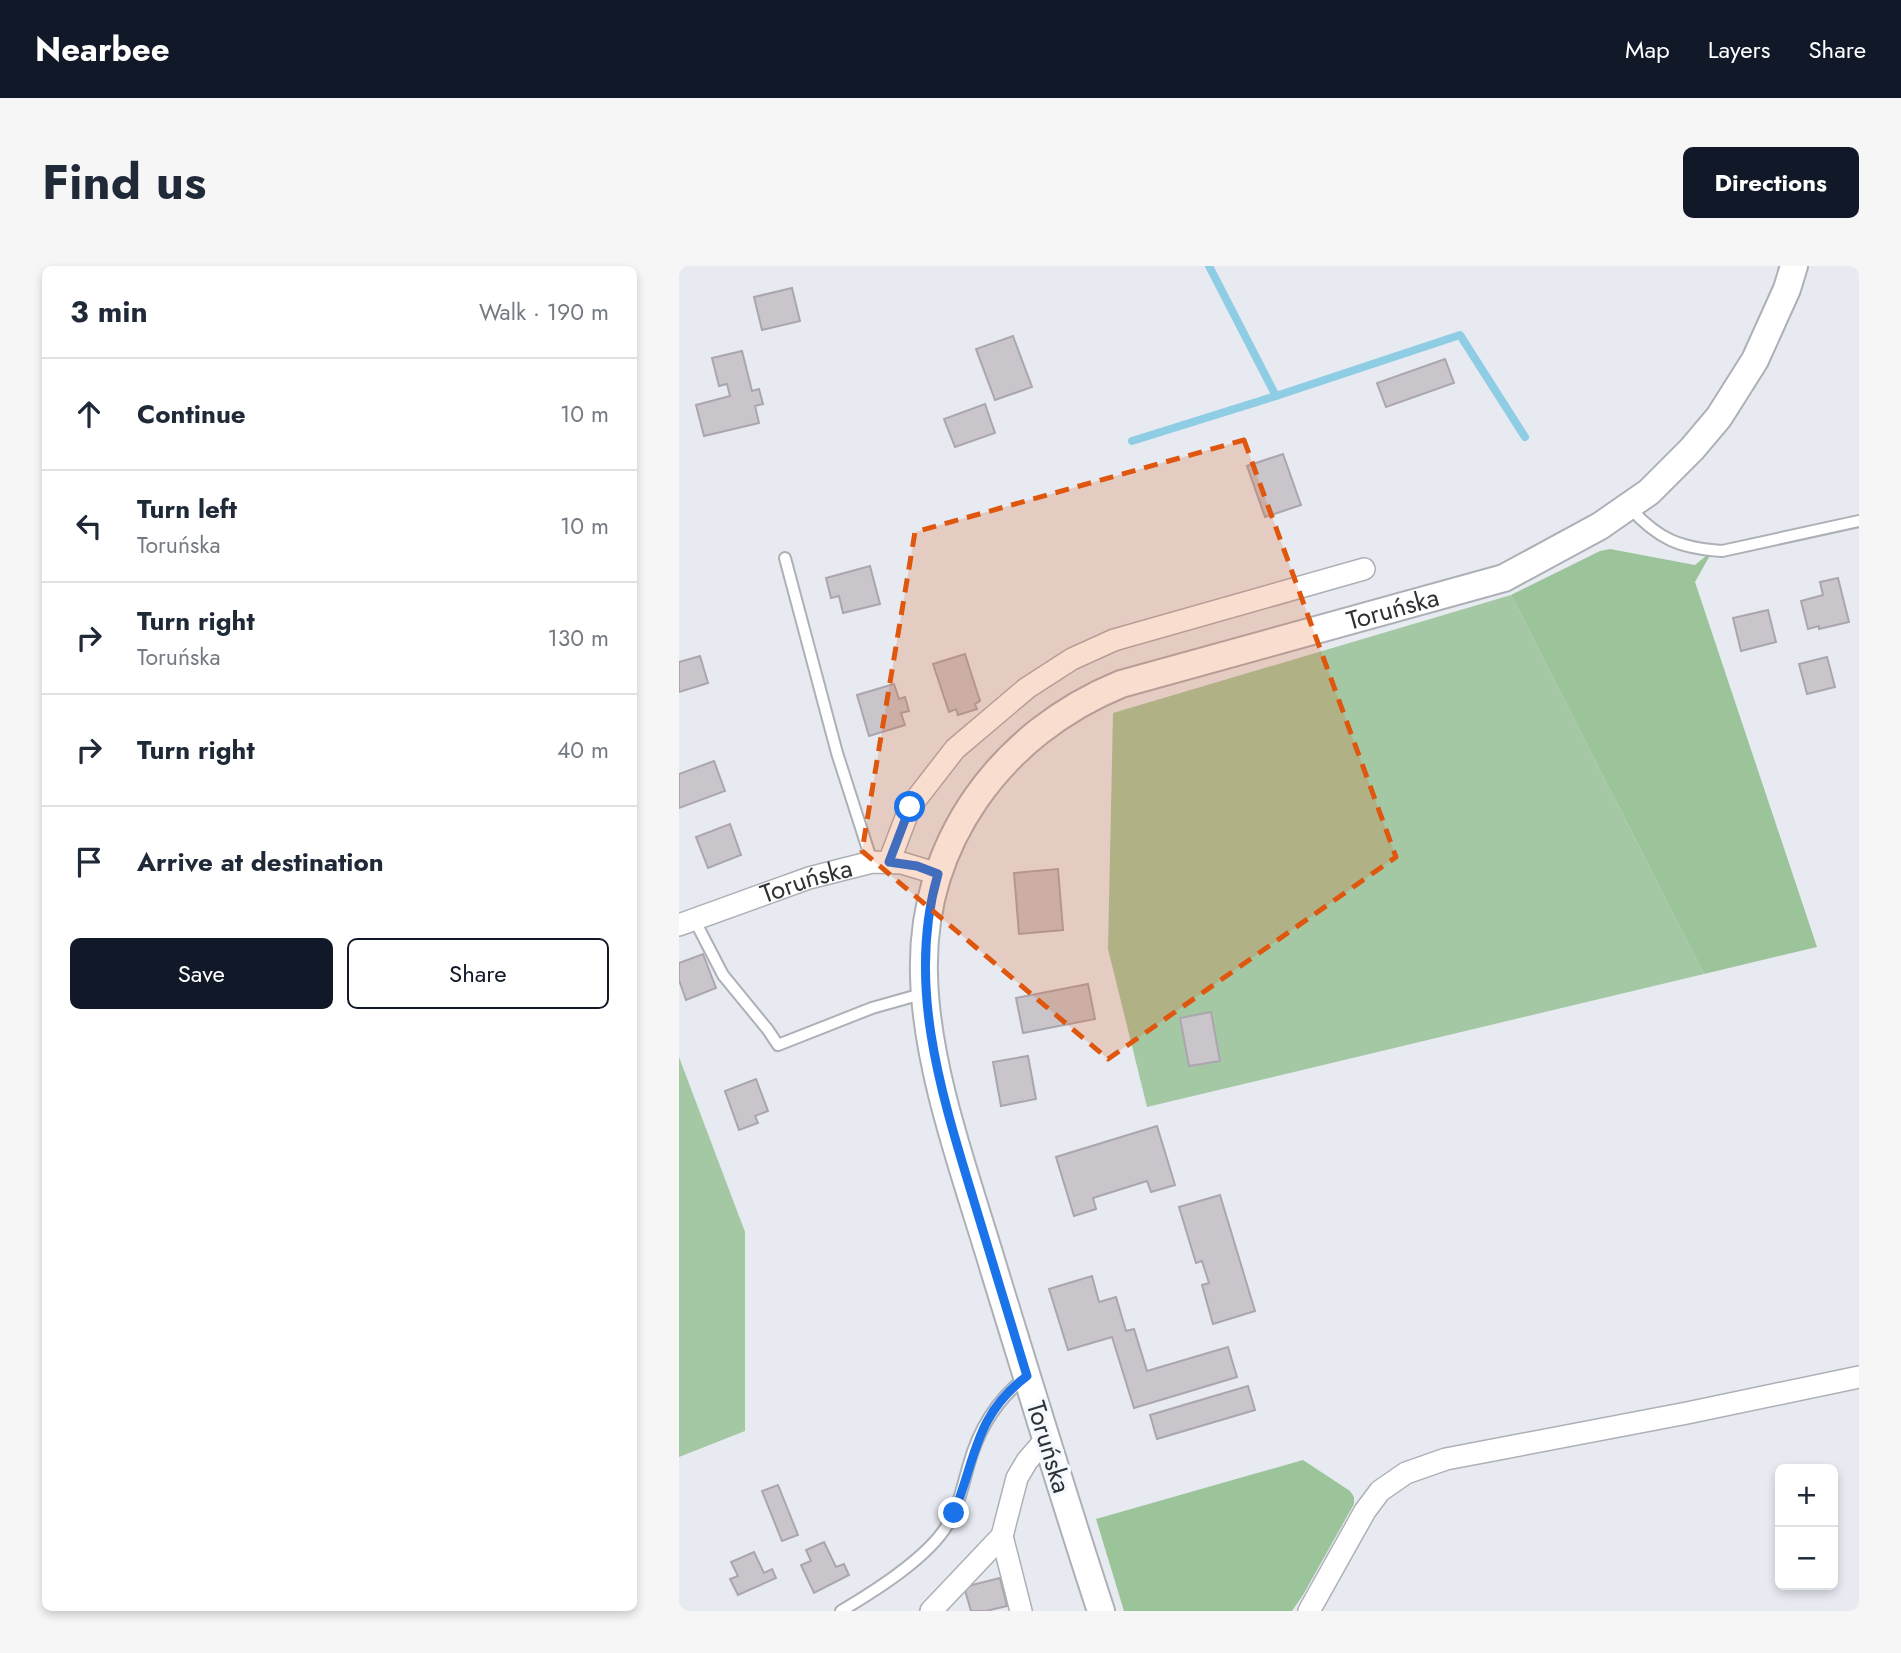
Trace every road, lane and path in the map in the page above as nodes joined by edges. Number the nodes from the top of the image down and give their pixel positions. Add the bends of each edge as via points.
1 (1794, 266) edge
2 (1629, 507) junction
3 (1859, 521) edge
4 (785, 558) dead end
5 (1364, 569) dead end
6 (881, 862) junction
7 (938, 874) junction
8 (687, 922) edge
9 (925, 992) junction
10 (1027, 1376) junction
11 (1859, 1377) edge
12 (1046, 1439) junction
13 (1002, 1536) junction
14 (841, 1611) edge
15 (930, 1611) edge
16 (1021, 1611) edge
17 (1101, 1611) edge
18 (1309, 1611) edge

1 - 2 street, Toruńska via 1755,360 1738,388 1692,449
2 - 3 lane via 1672,542 1703,550 1722,551
2 - 7 street, Toruńska via 1504,578 1102,692 1048,725 997,769 961,822
4 - 6 lane via 837,753
5 - 6 street via 1114,640 1072,659 1027,688 954,749 910,807
6 - 7 street, Toruńska via 917,866
6 - 8 street, Toruńska via 809,878
7 - 9 street, Toruńska via 924,950
8 - 9 lane via 778,1045
9 - 10 street, Toruńska via 948,1115
10 - 12 street, Toruńska
10 - 14 lane via 1005,1394 984,1425 959,1501 943,1533 877,1590
11 - 18 street via 1425,1465 1390,1483 1373,1500
12 - 13 street via 1017,1478
12 - 17 street, Toruńska
13 - 15 street
13 - 16 street

